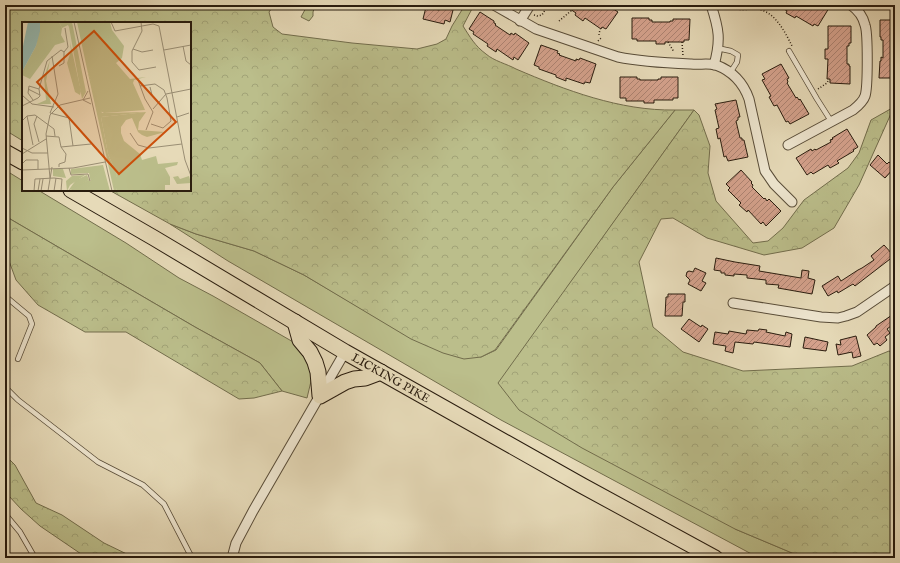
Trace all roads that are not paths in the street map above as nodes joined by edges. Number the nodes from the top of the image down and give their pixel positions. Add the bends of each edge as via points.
1 (494, 5) edge
2 (680, 5) edge
3 (686, 5) edge
4 (711, 5) edge
5 (851, 5) edge
6 (528, 8) edge
7 (520, 20) junction
8 (717, 48) junction
9 (789, 51) road end
10 (714, 65) junction
11 (730, 73) junction
12 (831, 121) junction
13 (788, 145) dead end
14 (5, 152) edge
15 (22, 161) edge
16 (73, 191) edge
17 (792, 202) dead end
18 (895, 286) edge
19 (5, 296) edge
20 (733, 303) dead end
21 (295, 322) junction
22 (345, 352) junction
23 (18, 360) dead end
24 (381, 372) junction
25 (5, 387) edge
26 (320, 396) junction
27 (5, 514) edge
28 (35, 558) edge
29 (192, 558) edge
30 (232, 558) edge
31 (715, 558) edge

1 - 7 street
2 - 3 lane
4 - 8 street via 718,30
5 - 12 street via 861,15 867,35 865,94 853,110
6 - 7 street
7 - 10 street via 536,29 630,60
8 - 10 street
8 - 11 lane via 738,55
9 - 12 lane
10 - 11 street
11 - 17 street via 746,89 765,171
12 - 13 street
14 - 15 main road
16 - 21 main road, LICKING PIKE
18 - 20 street via 857,312 838,318
19 - 23 lane via 29,316 32,324
21 - 22 main road, LICKING PIKE
21 - 26 main road via 300,340 315,362
22 - 24 main road, LICKING PIKE
22 - 26 street
24 - 26 main road via 345,382
24 - 31 main road, LICKING PIKE
25 - 29 lane via 98,462 142,485 164,504
26 - 30 street via 253,511 236,543
27 - 28 lane via 20,532

